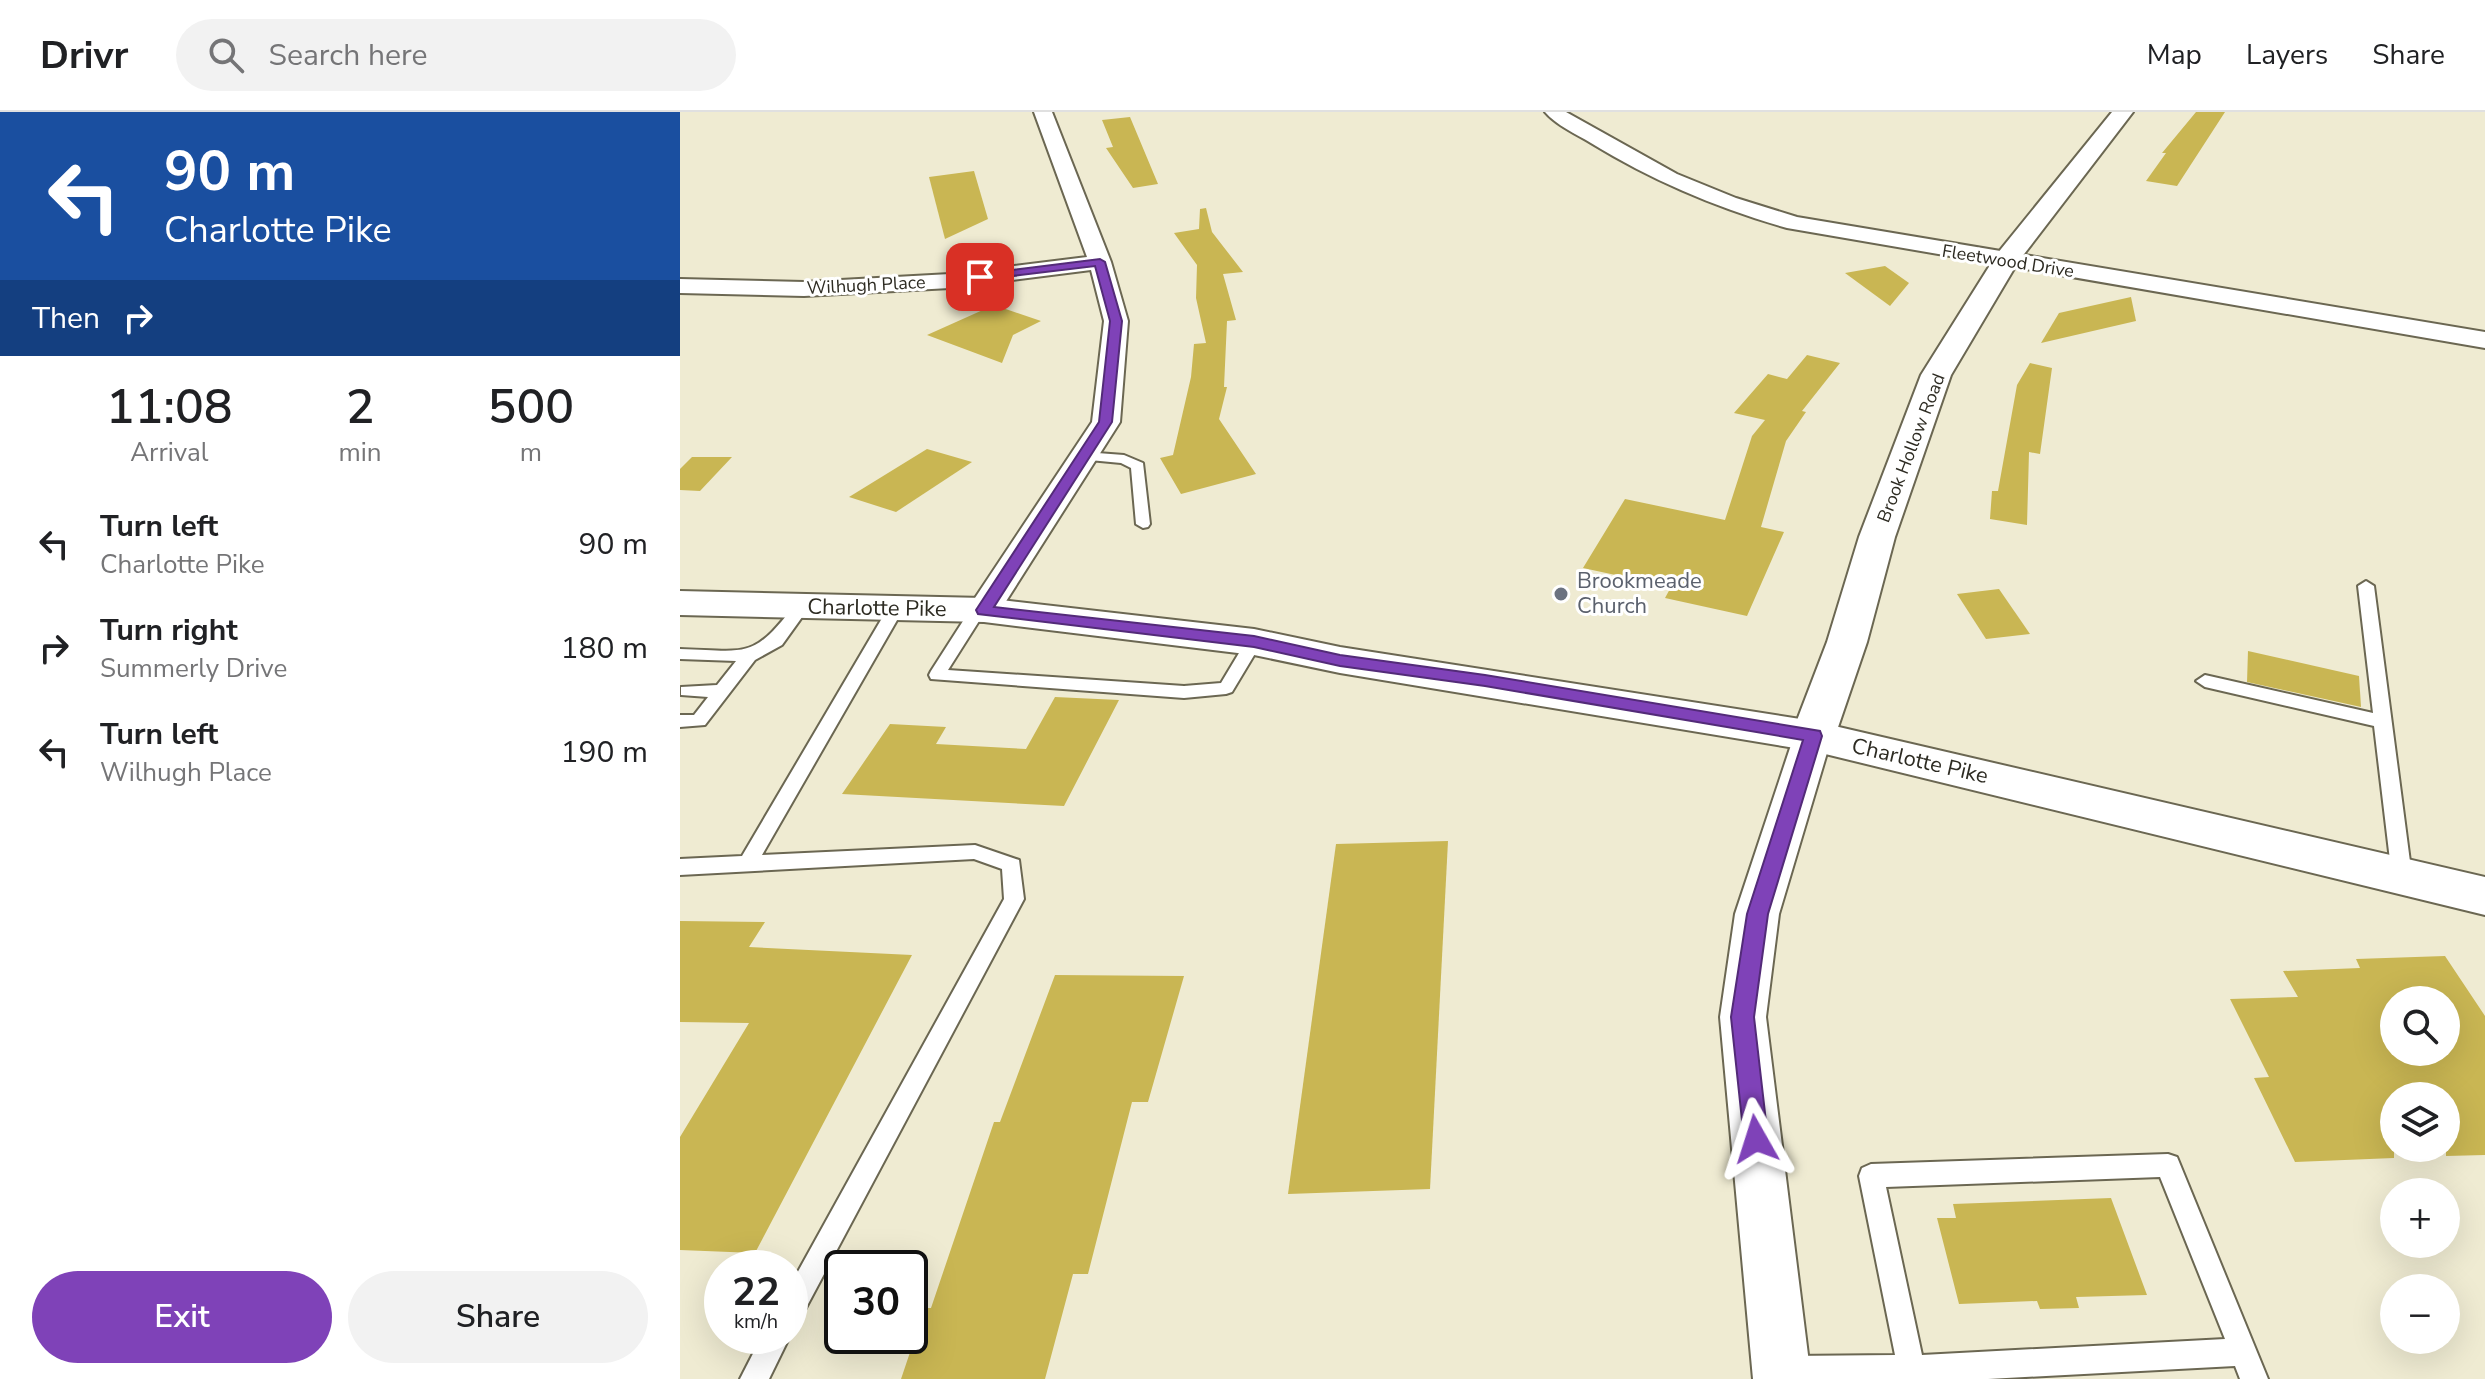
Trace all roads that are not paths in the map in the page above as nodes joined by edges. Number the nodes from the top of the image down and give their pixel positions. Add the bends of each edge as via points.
1 (1043, 112) edge
2 (1554, 112) edge
3 (2123, 112) edge
4 (2006, 260) junction
5 (1100, 262) junction
6 (680, 286) edge
7 (2485, 340) edge
8 (1084, 456) junction
9 (1143, 524) dead end
10 (2366, 586) dead end
11 (680, 603) edge
12 (802, 606) junction
13 (896, 608) junction
14 (981, 610) junction
15 (1254, 642) junction
16 (680, 654) edge
17 (749, 656) junction
18 (2205, 681) dead end
19 (687, 691) dead end
20 (722, 691) junction
21 (680, 721) edge
22 (2384, 722) junction
23 (1813, 736) junction
24 (748, 863) junction
25 (680, 867) edge
26 (2402, 877) junction
27 (2485, 896) edge
28 (808, 1279) edge
29 (2244, 1352) junction
30 (767, 1354) edge
31 (1917, 1373) edge
32 (1781, 1375) edge
33 (754, 1379) edge
34 (2254, 1379) edge

1 - 5 street
2 - 4 street, Fleetwood Drive via 1654,173 1707,197 1808,226
3 - 4 street, Brook Hollow Road
4 - 7 street, Fleetwood Drive
4 - 23 street, Brook Hollow Road via 1936,375
5 - 6 street, Wilhugh Place via 950,281 833,288
5 - 8 street via 1116,321 1106,422
8 - 9 lane via 1124,459 1138,466
8 - 14 street
10 - 22 lane
11 - 12 street, Charlotte Pike
12 - 13 street, Charlotte Pike
12 - 17 lane via 776,641
13 - 14 street, Charlotte Pike
13 - 24 lane
14 - 15 street, Charlotte Pike
14 - 15 lane via 937,675 1184,692 1226,688
15 - 23 street, Charlotte Pike
16 - 17 lane
17 - 20 lane
18 - 22 lane
19 - 20 lane
20 - 21 lane via 699,721
22 - 26 lane
23 - 26 street, Charlotte Pike
23 - 32 street via 1757,914 1743,1017
24 - 25 lane
24 - 28 lane via 975,852 1012,865 1014,899
26 - 27 street, Charlotte Pike
29 - 31 lane
29 - 31 lane via 2168,1165 1871,1176
29 - 34 lane
30 - 33 lane
31 - 32 lane

